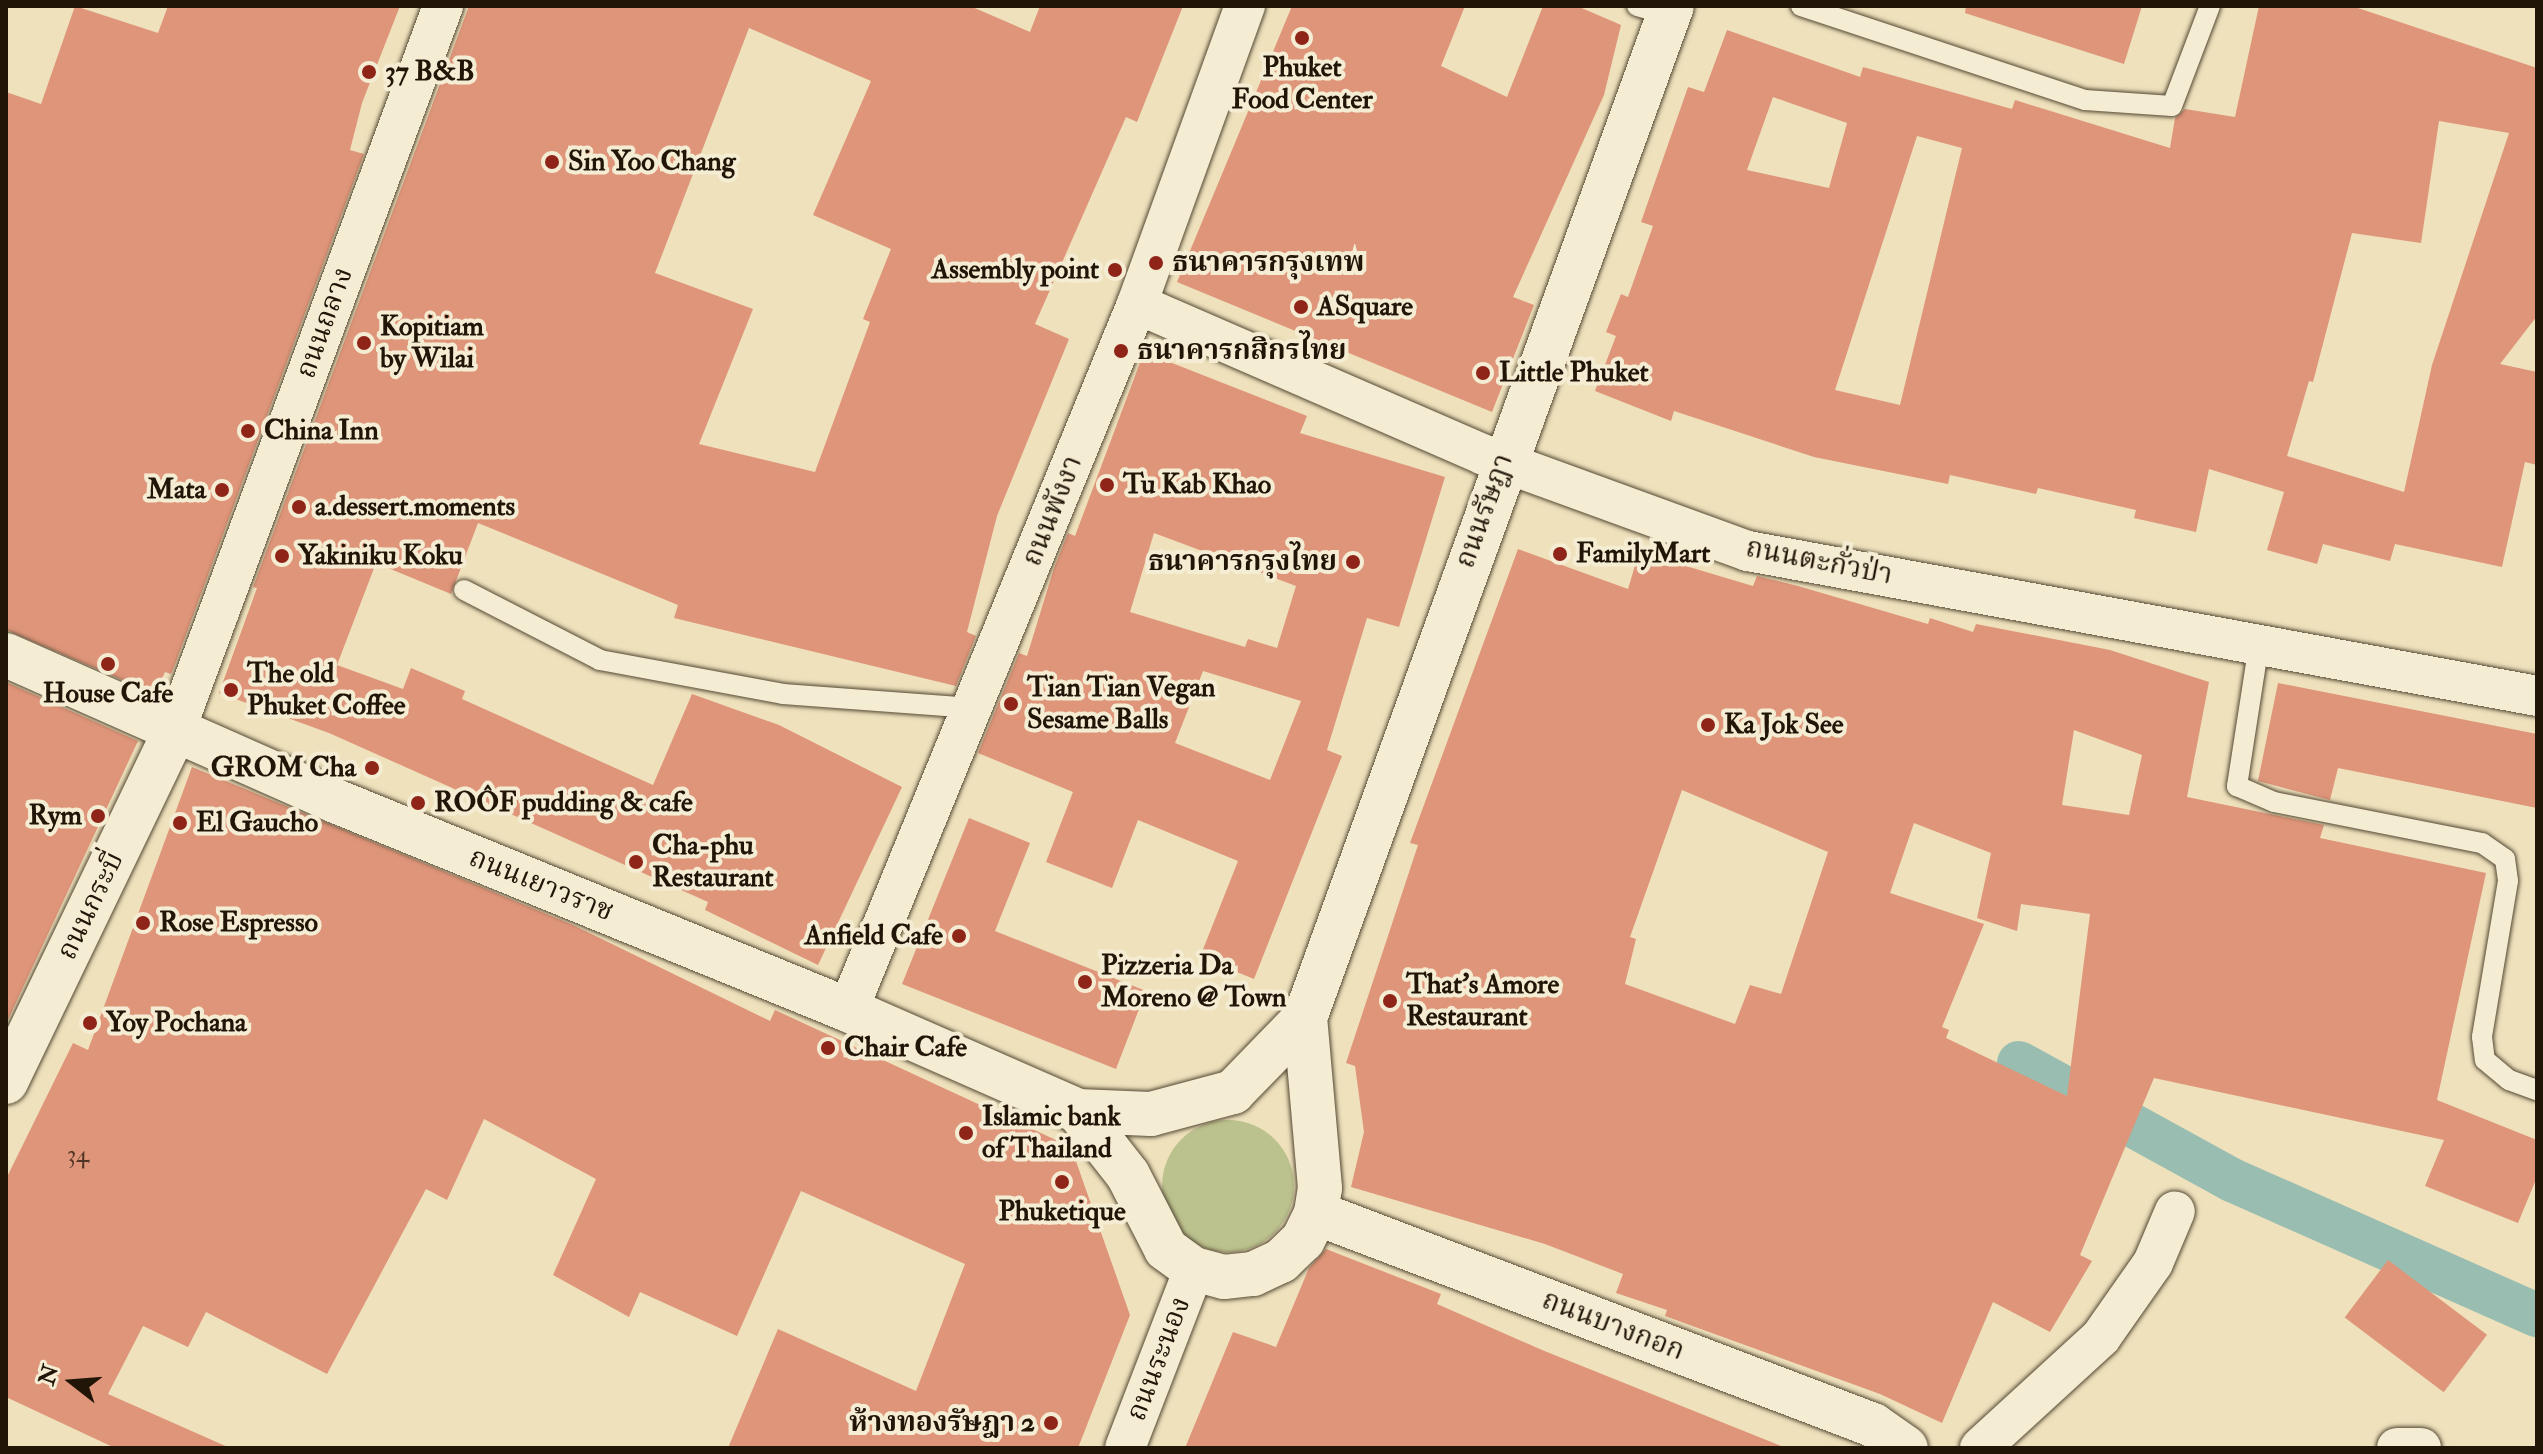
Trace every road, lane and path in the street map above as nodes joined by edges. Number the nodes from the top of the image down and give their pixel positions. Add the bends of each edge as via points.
1 (443, 6) edge
2 (1245, 6) edge
3 (1801, 6) edge
4 (2210, 6) edge
5 (1659, 9) edge
6 (1137, 304) junction
7 (1502, 462) junction
8 (464, 590) dead end
9 (2259, 644) junction
10 (6, 655) edge
11 (2537, 696) edge
12 (972, 708) junction
13 (175, 731) junction
14 (848, 1010) junction
15 (1305, 1018) junction
16 (6, 1082) edge
17 (2537, 1090) edge
18 (1078, 1111) junction
19 (2175, 1211) dead end
20 (1316, 1213) junction
21 (1194, 1269) junction
22 (1880, 1440) edge
23 (1125, 1448) edge
24 (1980, 1448) edge
25 (2397, 1448) edge
26 (2421, 1448) edge

1 - 13 street, ถนนถลาง
2 - 6 street, ถนนพังงา
3 - 4 lane via 2085,100 2172,106
5 - 7 main road, ถนนรัษฎา
6 - 7 street, ถนนตะกั่วป่า
6 - 12 street, ถนนพังงา
7 - 9 street, ถนนตะกั่วป่า via 1748,551
7 - 15 main road, ถนนรัษฎา
8 - 12 lane via 600,660 783,694
9 - 11 street, ถนนตะกั่วป่า
9 - 17 lane via 2237,786 2274,802 2482,843 2505,859 2508,881 2482,1037 2485,1060 2509,1080
10 - 13 main road, ถนนเยาวราช
12 - 14 street, ถนนพังงา
13 - 14 main road, ถนนเยาวราช
13 - 16 main road, ถนนกระบี่
14 - 18 main road, ถนนเยาวราช
15 - 18 main road via 1233,1092 1151,1114
15 - 20 main road via 1320,1188
18 - 21 main road via 1128,1175 1166,1249
19 - 24 street via 2153,1263 2101,1337
20 - 21 main road via 1303,1240 1281,1261 1253,1274 1224,1277
20 - 22 main road, ถนนบางกอก
21 - 23 street, ถนนระนอง
25 - 26 street

